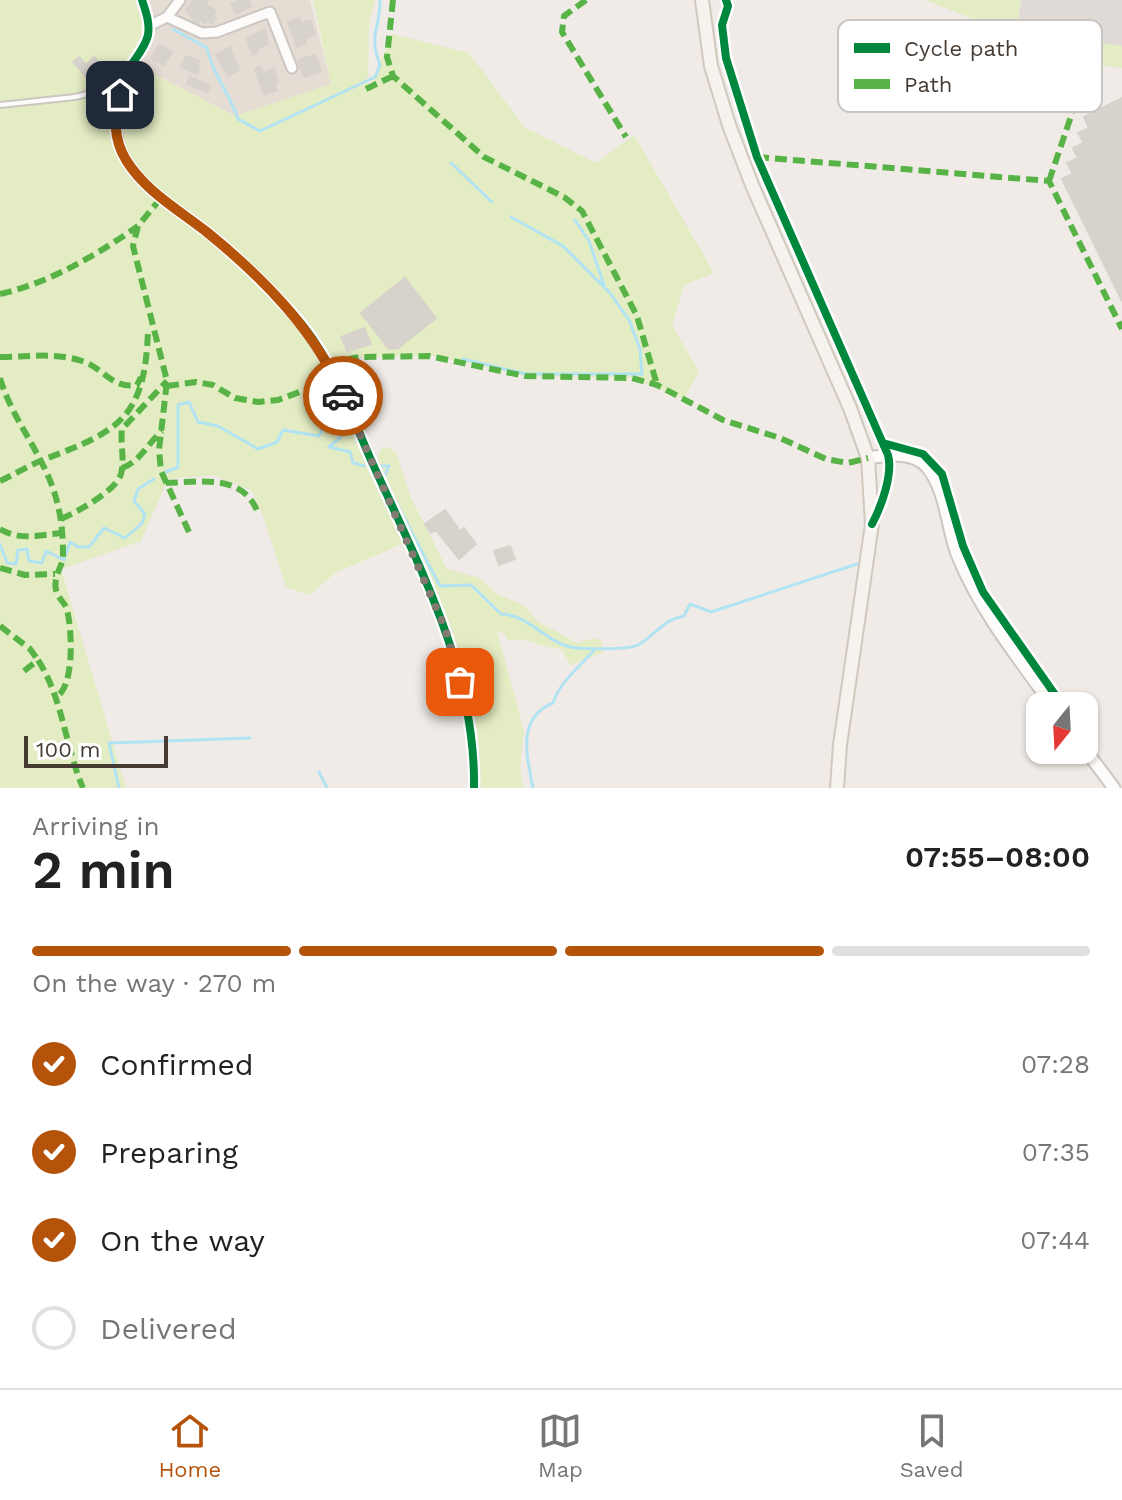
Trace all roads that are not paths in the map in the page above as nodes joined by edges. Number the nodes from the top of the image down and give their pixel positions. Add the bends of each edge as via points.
1 (142, 0) edge
2 (180, 0) edge
3 (702, 0) edge
4 (167, 17) junction
5 (149, 26) junction
6 (292, 68) dead end
7 (123, 86) junction
8 (0, 105) edge
9 (868, 458) junction
10 (1043, 692) edge
11 (1096, 764) edge
12 (474, 788) edge
13 (837, 788) edge
14 (1114, 788) edge

1 - 5 street
2 - 4 street
3 - 9 main road via 711,66 729,125
4 - 5 street
4 - 6 street via 202,33 270,12
5 - 7 street
7 - 8 lane
7 - 12 street via 116,133 133,170 280,301 329,363 445,628 465,707
9 - 10 street via 908,456 925,464 935,480 957,554 987,616
9 - 13 main road via 872,524
11 - 14 street

